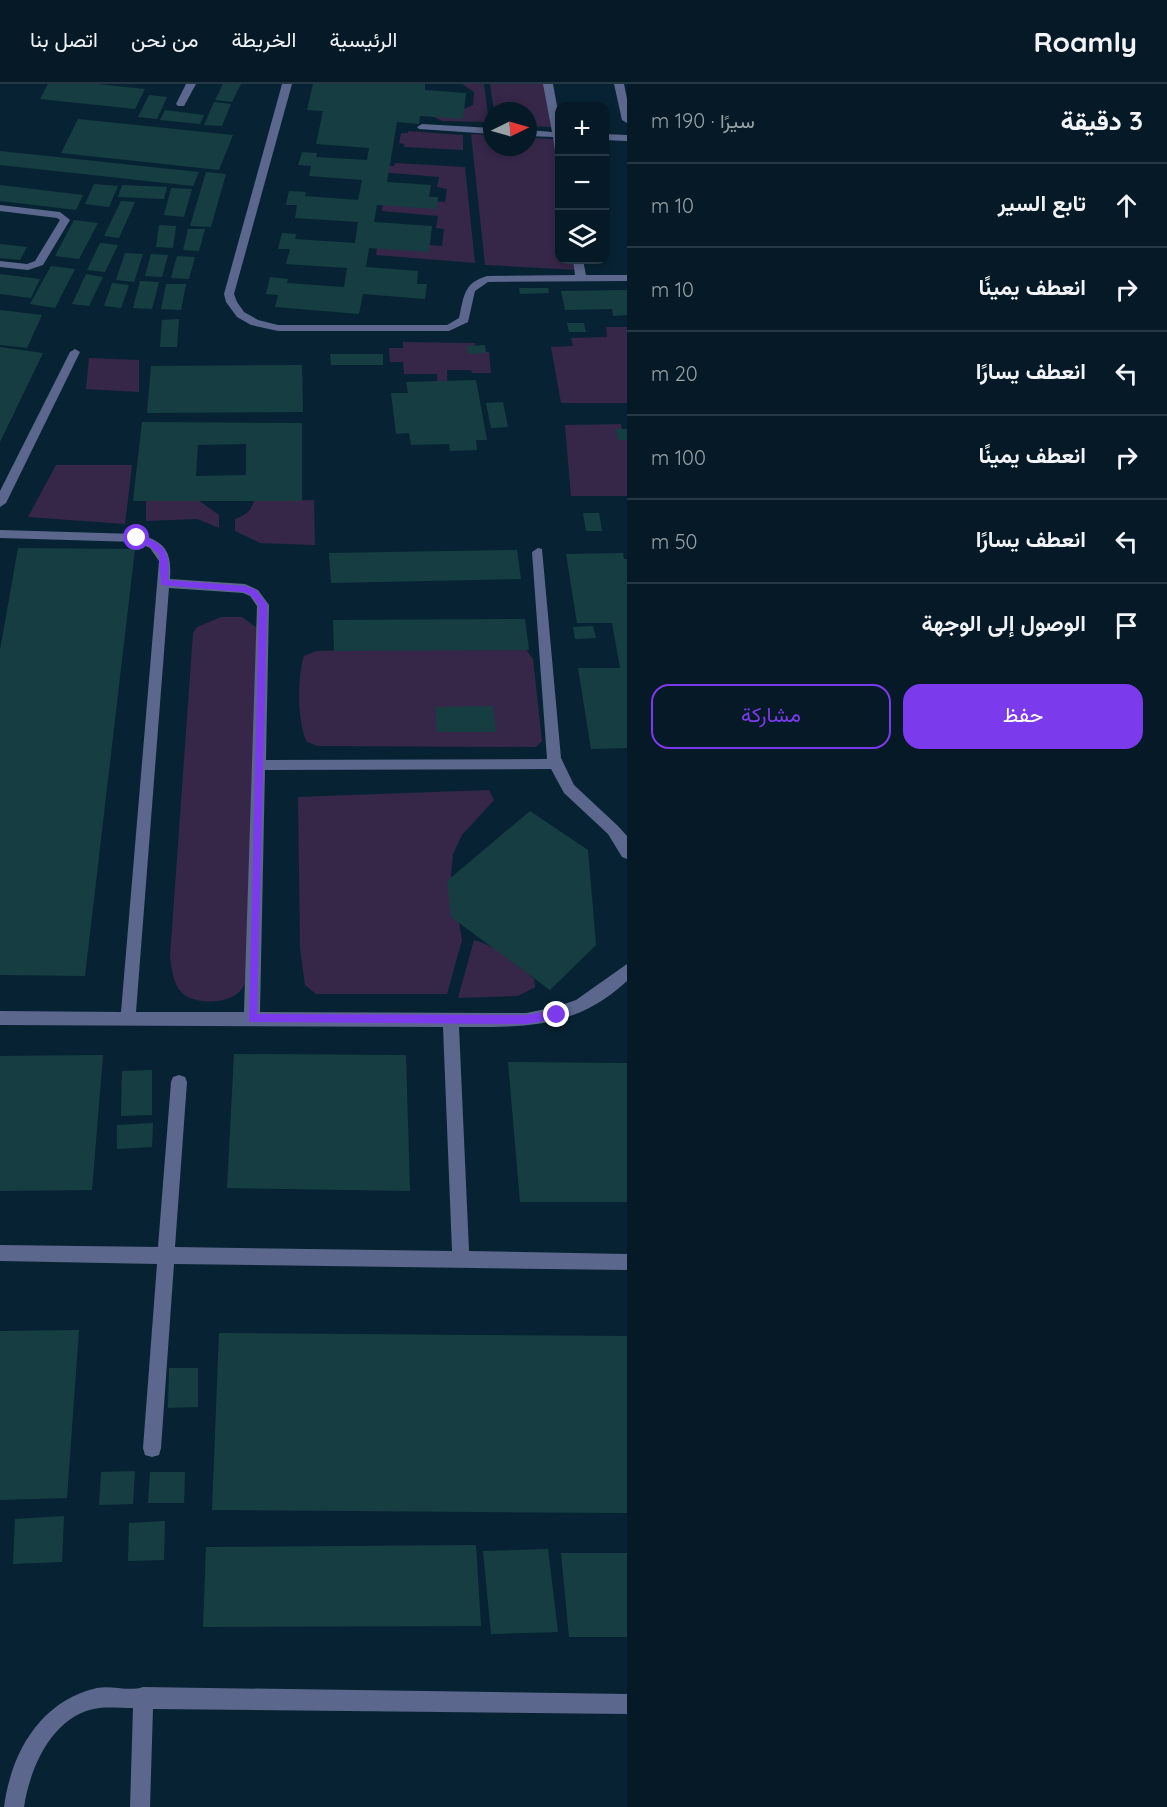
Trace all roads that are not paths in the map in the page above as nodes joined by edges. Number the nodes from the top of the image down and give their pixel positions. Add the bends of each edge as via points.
1 (191, 84) edge
2 (287, 84) edge
3 (548, 84) edge
4 (619, 84) edge
5 (181, 104) dead end
6 (555, 120) edge
7 (627, 120) edge
8 (422, 127) dead end
9 (483, 130) edge
10 (537, 134) edge
11 (555, 135) edge
12 (609, 137) edge
13 (627, 138) edge
14 (0, 208) edge
15 (0, 264) edge
16 (579, 264) edge
17 (581, 278) junction
18 (627, 278) edge
19 (75, 352) dead end
20 (0, 502) edge
21 (0, 534) edge
22 (538, 552) dead end
23 (164, 583) junction
24 (555, 764) junction
25 (258, 765) junction
26 (627, 853) edge
27 (627, 971) edge
28 (0, 1018) edge
29 (252, 1018) junction
30 (128, 1019) junction
31 (451, 1020) junction
32 (179, 1082) dead end
33 (0, 1253) edge
34 (166, 1256) junction
35 (461, 1260) junction
36 (627, 1262) edge
37 (152, 1448) dead end
38 (143, 1697) junction
39 (627, 1704) edge
40 (14, 1807) edge
41 (140, 1807) edge

1 - 5 street
2 - 17 street via 229,294 230,302 242,316 278,328 449,328 464,320 468,291 478,281 496,277
3 - 6 street
4 - 7 street
8 - 9 street
10 - 11 street
12 - 13 street
14 - 15 street via 55,214 65,220 39,263 28,267
16 - 17 street
17 - 18 street
19 - 20 street
21 - 23 street via 148,541 163,553
22 - 24 street
23 - 25 street via 236,587 254,592 263,605
23 - 30 street
24 - 25 street
24 - 26 street via 564,785 613,830
25 - 29 street
27 - 31 street via 586,1004 557,1015 526,1020
28 - 30 street
29 - 30 street
29 - 31 street
31 - 35 street
32 - 34 street
33 - 34 street
34 - 35 street
34 - 37 street
35 - 36 street
38 - 39 street
38 - 40 street via 98,1698 75,1706 54,1721 22,1767
38 - 41 street

